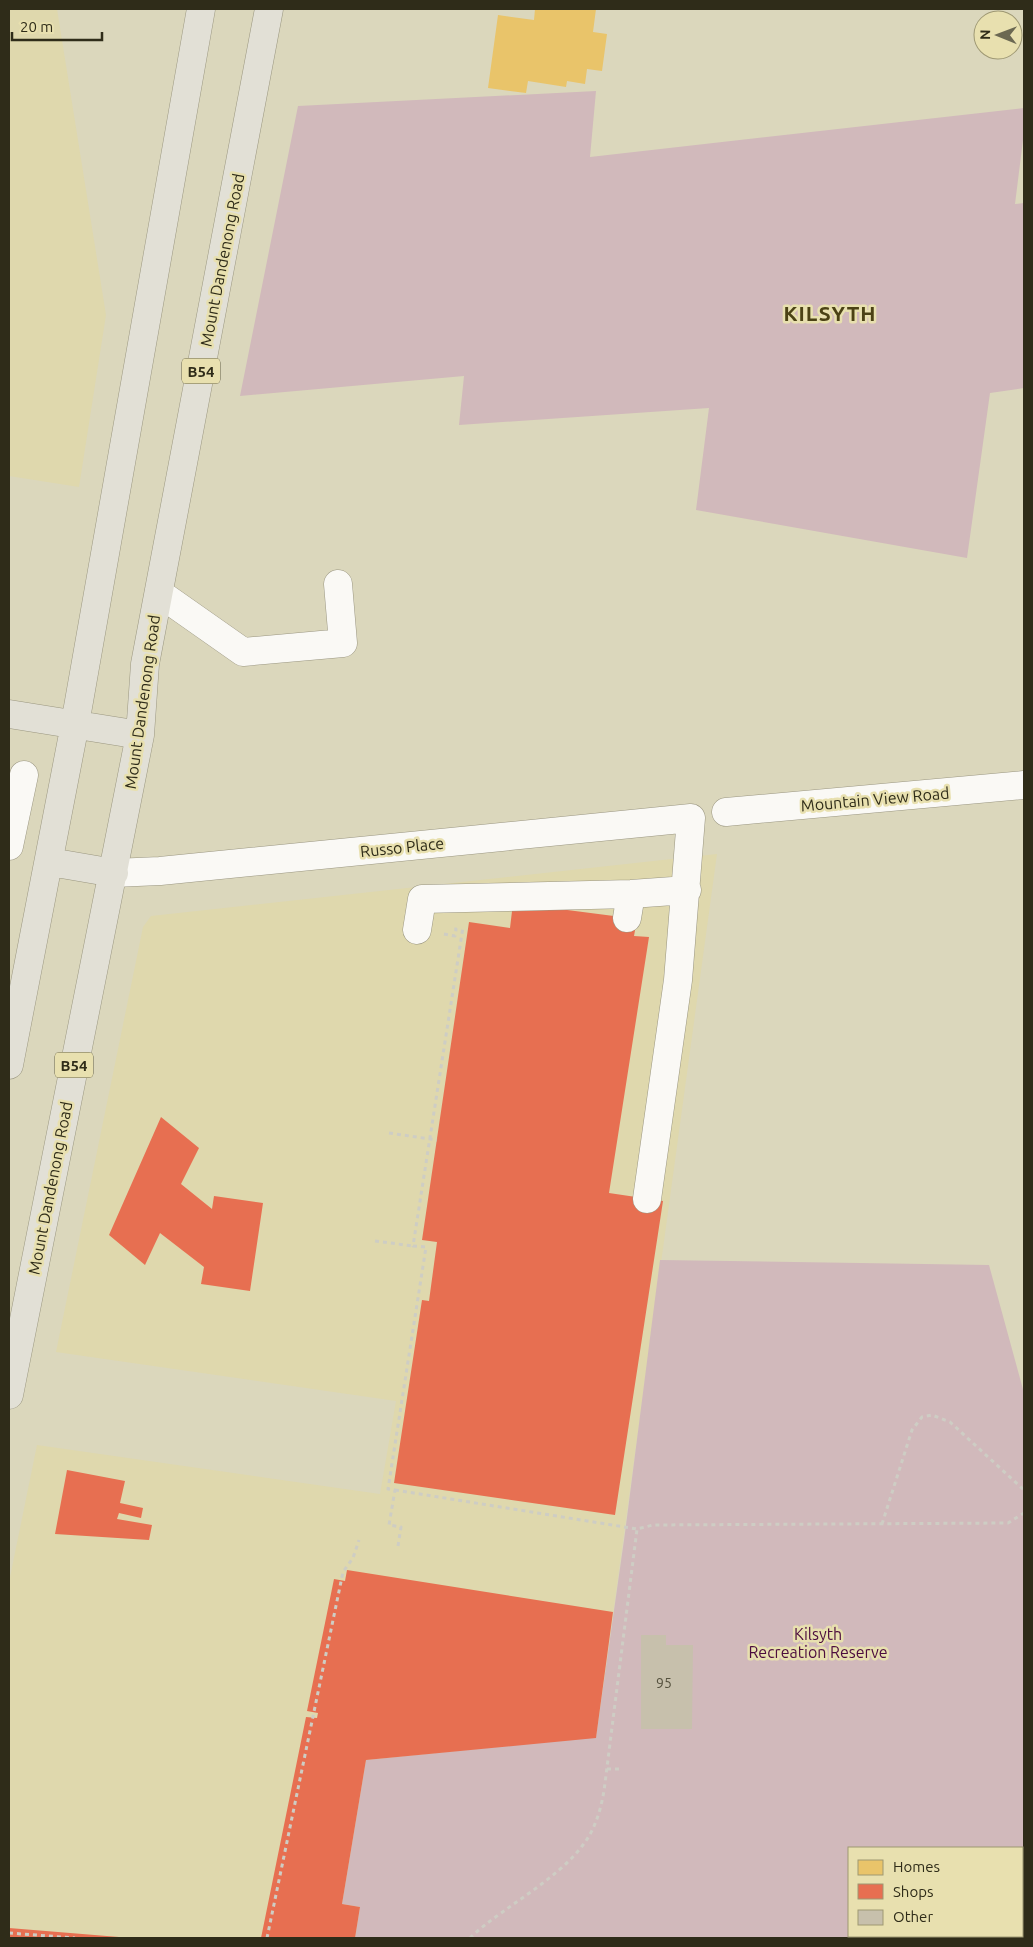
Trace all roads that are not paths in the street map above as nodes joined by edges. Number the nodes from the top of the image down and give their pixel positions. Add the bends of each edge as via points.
1 (201, 9) edge
2 (270, 9) edge
3 (338, 584) dead end
4 (159, 592) junction
5 (9, 714) edge
6 (76, 724) junction
7 (140, 735) junction
8 (24, 775) dead end
9 (1024, 785) edge
10 (726, 812) dead end
11 (9, 846) edge
12 (50, 862) junction
13 (114, 873) junction
14 (687, 890) junction
15 (417, 930) road end
16 (9, 1065) edge
17 (647, 1199) dead end
18 (9, 1395) edge

1 - 6 main road
2 - 4 main road, Mount Dandenong Road / B54
3 - 4 street via 342,643 244,652
4 - 7 main road, Mount Dandenong Road / B54 via 145,664
5 - 6 main road
6 - 7 main road
6 - 12 main road
7 - 13 main road, Mount Dandenong Road / B54
8 - 11 street
9 - 10 street, Mountain View Road
12 - 13 main road
12 - 16 main road
13 - 14 street, Russo Place via 160,872 691,818
13 - 18 main road, Mount Dandenong Road / B54
14 - 15 street via 629,906 422,899
14 - 17 street via 678,980

